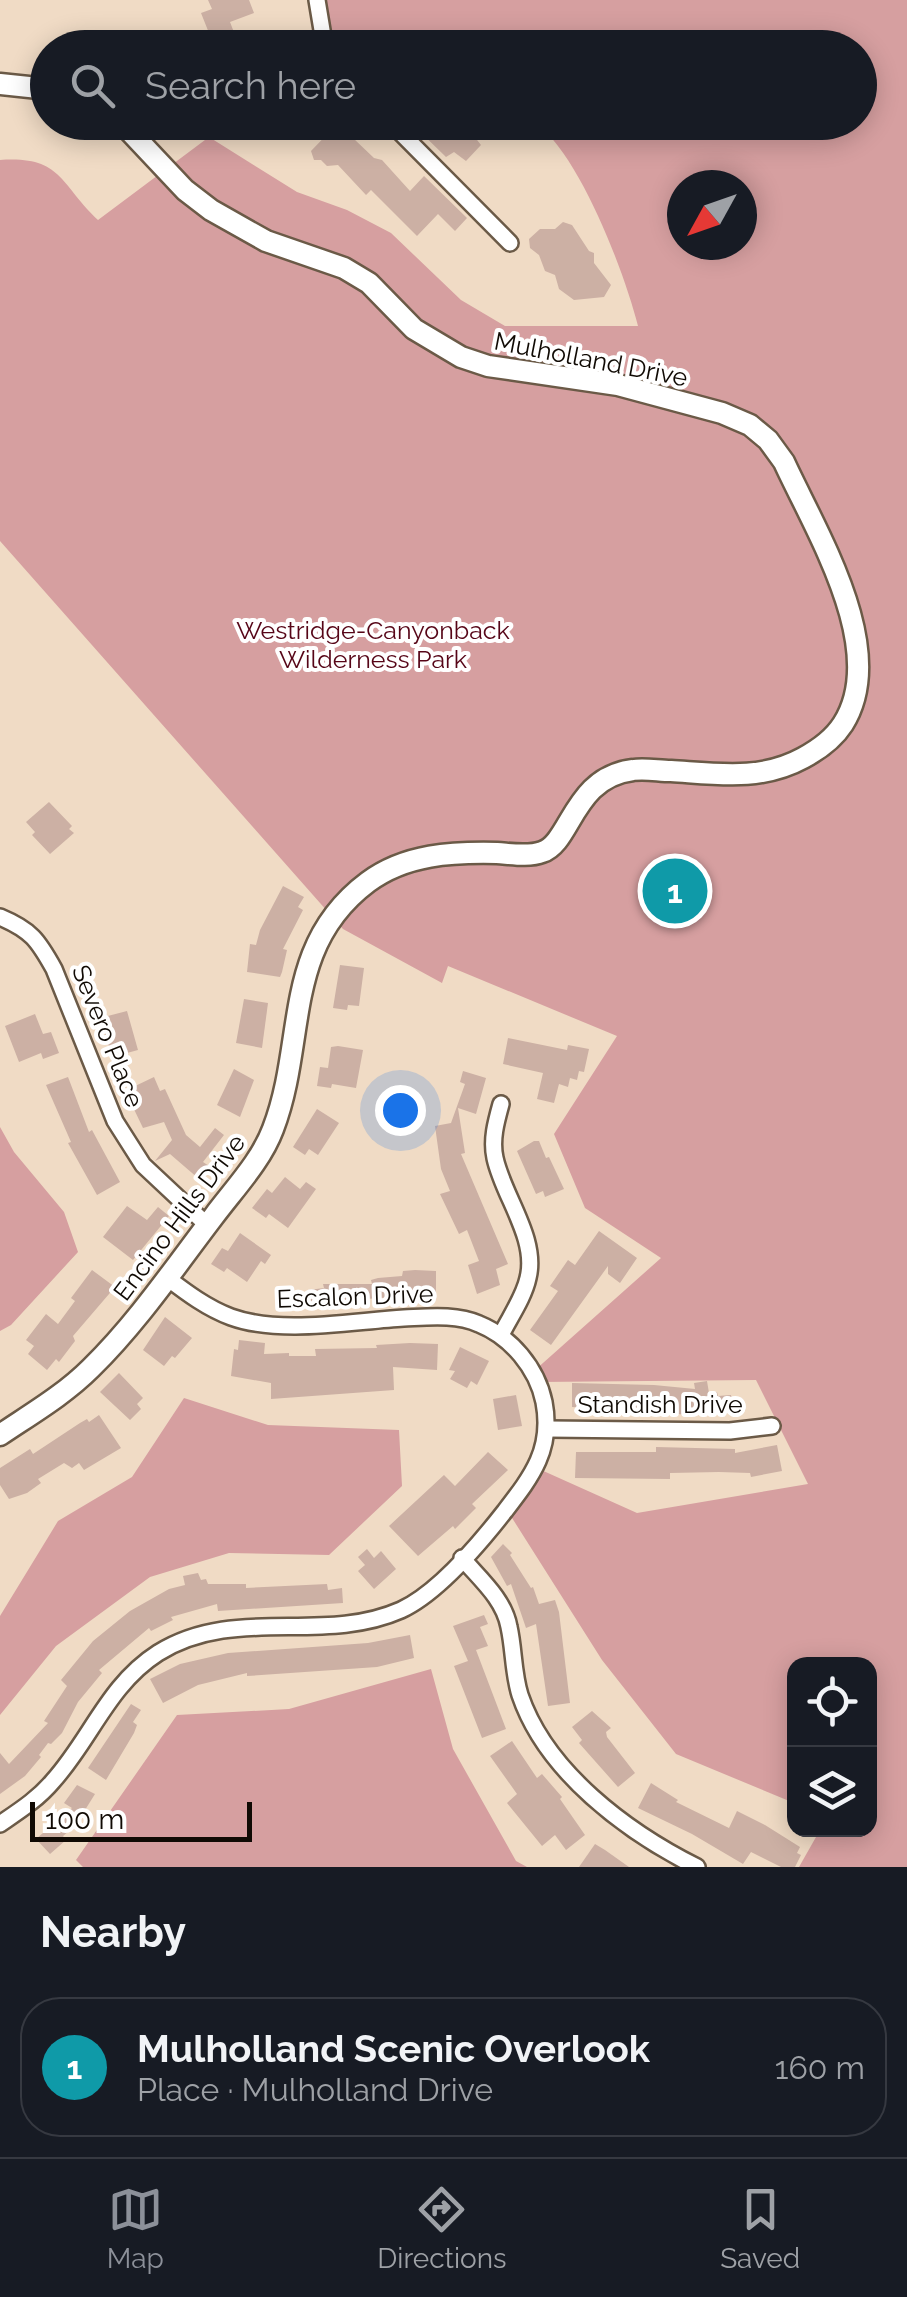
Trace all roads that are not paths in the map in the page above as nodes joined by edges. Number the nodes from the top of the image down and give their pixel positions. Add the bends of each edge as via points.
1 (317, 0) edge
2 (322, 30) edge
3 (0, 84) edge
4 (30, 87) edge
5 (138, 140) edge
6 (408, 140) edge
7 (510, 243) dead end
8 (549, 849) joint
9 (0, 916) edge
10 (501, 1104) dead end
11 (207, 1225) junction
12 (166, 1278) junction
13 (501, 1335) junction
14 (772, 1426) dead end
15 (548, 1429) junction
16 (0, 1435) edge
17 (462, 1558) junction
18 (0, 1824) edge
19 (697, 1867) edge

1 - 2 street
3 - 4 main road
5 - 8 main road, Mulholland Drive via 211,210 266,241 344,268 369,283 414,329 460,357 722,413 750,424 784,462 854,618 857,688 843,724 818,750 782,769 744,776 635,769 610,776 581,801
6 - 7 street
8 - 11 main road, Encino Hills Drive via 425,857 384,872 337,910 324,925 302,989 274,1128
9 - 11 street, Severo Place via 27,929 41,946 115,1122 143,1164
10 - 13 street via 495,1159 529,1266
11 - 12 main road, Encino Hills Drive
12 - 13 street, Escalon Drive via 232,1317 271,1326 442,1316
12 - 16 main road, Encino Hills Drive via 90,1369
13 - 15 street via 540,1386
14 - 15 street, Standish Drive
15 - 17 street via 537,1468
17 - 18 street via 428,1593 372,1619 206,1631 156,1654 125,1679 54,1782
17 - 19 street via 498,1598 509,1623 518,1690 531,1723 608,1813

